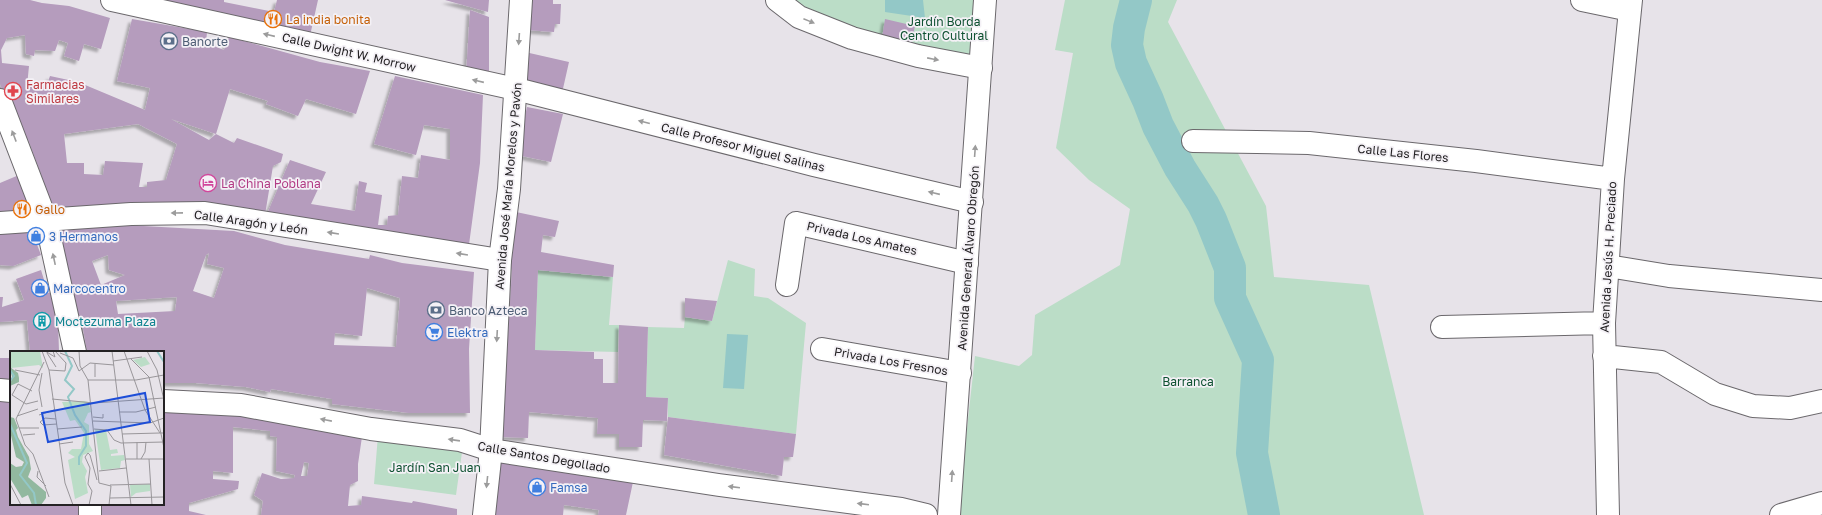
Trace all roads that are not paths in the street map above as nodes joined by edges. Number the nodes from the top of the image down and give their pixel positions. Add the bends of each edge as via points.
1 (521, 0) edge
2 (777, 0) edge
3 (985, 0) edge
4 (1582, 0) edge
5 (120, 1) edge
6 (1630, 5) edge
7 (981, 68) junction
8 (516, 89) junction
9 (0, 100) edge
10 (1193, 141) dead end
11 (1613, 179) junction
12 (972, 202) junction
13 (46, 220) junction
14 (0, 223) edge
15 (500, 260) junction
16 (967, 263) junction
17 (1608, 266) junction
18 (787, 285) dead end
19 (1822, 290) edge
20 (1604, 323) junction
21 (1442, 327) dead end
22 (822, 349) dead end
23 (75, 351) edge
24 (1604, 356) junction
25 (960, 374) junction
26 (0, 390) edge
27 (10, 391) edge
28 (164, 401) edge
29 (1822, 401) edge
30 (491, 450) junction
31 (1822, 503) edge
32 (484, 515) edge
33 (926, 515) edge
34 (949, 515) edge
35 (1608, 515) edge
36 (1781, 515) edge

1 -> 8 street, Avenida José María Morelos y Pavón
2 -> 7 street via 799,17 852,38 918,56
3 - 7 street, Avenida General Álvaro Obregón
4 - 6 street
8 -> 5 street, Calle Dwight W. Morrow
6 - 11 street, Avenida Jesús H. Preciado
12 -> 7 street, Avenida General Álvaro Obregón
12 -> 8 street, Calle Profesor Miguel Salinas via 814,165
8 - 15 street, Avenida José María Morelos y Pavón via 509,189
13 -> 9 street
10 - 11 street, Calle Las Flores via 1309,143
11 - 17 street, Avenida Jesús H. Preciado
12 - 16 street, Avenida General Álvaro Obregón
13 - 14 street, Calle Aragón y León
15 -> 13 street, Calle Aragón y León via 205,213 131,214
23 -> 13 street
15 -> 30 street, Avenida José María Morelos y Pavón
16 - 18 street, Privada Los Amates via 796,223
16 - 25 street, Avenida General Álvaro Obregón
17 - 19 street via 1669,276
17 - 20 street, Avenida Jesús H. Preciado
20 - 21 street
20 - 24 street, Avenida Jesús H. Preciado
22 - 25 street, Privada Los Fresnos
24 - 29 street via 1661,362 1715,394 1753,406 1790,408
24 - 35 street, Avenida Jesús H. Preciado
34 -> 25 street, Avenida General Álvaro Obregón
26 - 27 street
30 -> 28 street, Calle Santos Degollado via 460,440 371,429 241,405
30 -> 32 street, Avenida José María Morelos y Pavón
33 -> 30 street, Calle Santos Degollado via 901,509 712,484
31 - 36 street

